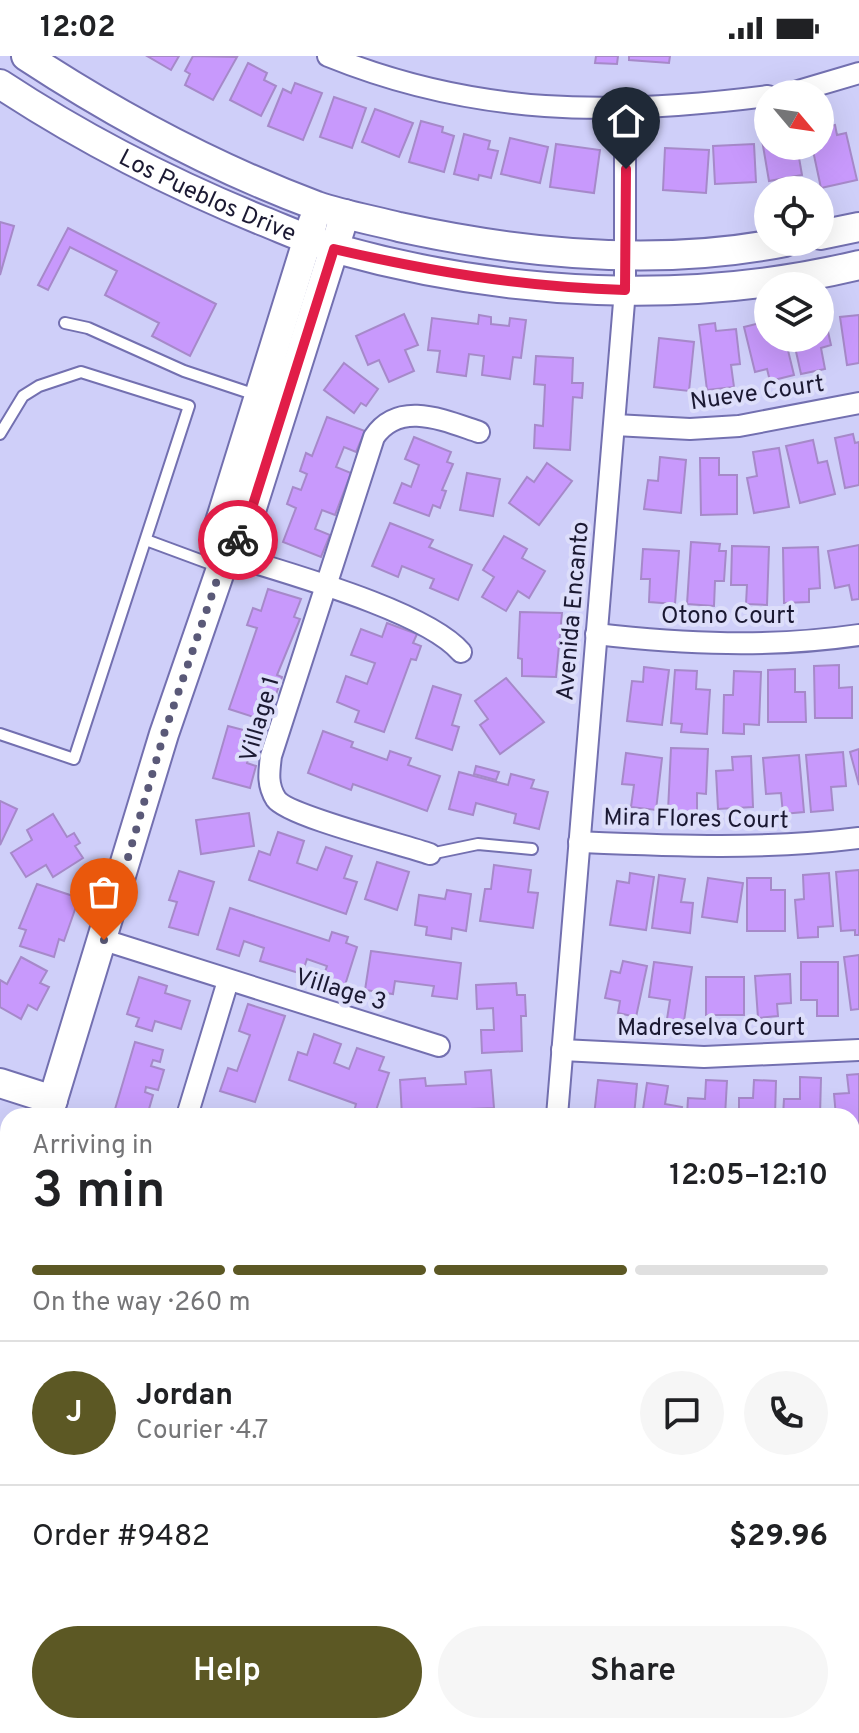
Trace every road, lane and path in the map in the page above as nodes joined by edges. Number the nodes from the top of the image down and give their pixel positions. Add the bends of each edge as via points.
1 (26, 56) edge
2 (328, 56) edge
3 (859, 73) edge
4 (834, 80) edge
5 (0, 84) edge
6 (754, 97) edge
7 (625, 111) junction
8 (318, 206) junction
9 (345, 214) junction
10 (859, 227) edge
11 (834, 232) edge
12 (307, 239) junction
13 (754, 246) edge
14 (334, 249) junction
15 (626, 254) junction
16 (859, 265) edge
17 (625, 290) junction
18 (65, 323) dead end
19 (274, 340) junction
20 (302, 350) junction
21 (258, 396) junction
22 (859, 403) edge
23 (284, 406) junction
24 (615, 425) junction
25 (479, 432) dead end
26 (0, 434) edge
27 (146, 540) junction
28 (224, 561) junction
29 (327, 587) junction
30 (596, 634) junction
31 (859, 635) edge
32 (461, 652) dead end
33 (0, 734) edge
34 (859, 838) edge
35 (579, 842) junction
36 (532, 849) dead end
37 (430, 854) joint
38 (104, 940) junction
39 (228, 981) junction
40 (439, 1046) dead end
41 (562, 1050) junction
42 (859, 1050) edge
43 (0, 1083) edge
44 (50, 1108) edge
45 (189, 1108) edge
46 (558, 1108) edge

1 - 8 street, Los Pueblos Drive via 94,101
2 - 7 street via 469,98
3 - 4 street
5 - 12 street, Los Pueblos Drive via 161,175
6 - 7 street
7 - 15 street, Avenida Encanto
8 - 9 street, Los Pueblos Drive
8 - 12 street
9 - 14 street
9 - 15 street, Los Pueblos Drive via 513,247
10 - 11 street
12 - 14 street, Los Pueblos Drive
12 - 19 street
13 - 15 street, Los Pueblos Drive
14 - 17 street, Los Pueblos Drive via 485,280
14 - 20 street
15 - 17 street, Avenida Encanto
16 - 17 street, Los Pueblos Drive via 760,283
17 - 24 street, Avenida Encanto
18 - 21 lane
19 - 20 street
19 - 21 street
20 - 23 street
21 - 23 lane
21 - 28 street via 219,525
22 - 24 street, Nueve Court via 739,426
23 - 28 street via 244,533
24 - 30 street, Avenida Encanto
25 - 29 street, Village 1 via 410,414 380,428 367,454
26 - 27 lane via 23,396 81,372 189,406
27 - 28 lane
27 - 33 lane via 74,759
28 - 29 street
28 - 38 street via 164,734
29 - 32 street via 425,625
29 - 37 street, Village 1 via 271,756 270,789 296,814
30 - 31 street, Otono Court via 744,646
30 - 35 street, Avenida Encanto
34 - 35 street, Mira Flores Court via 718,849
35 - 41 street, Avenida Encanto
36 - 37 lane via 478,844
38 - 39 street, Village 3
38 - 44 street
39 - 40 street, Village 3
39 - 45 street
41 - 42 street, Madreselva Court via 704,1057
41 - 46 street, Avenida Encanto
43 - 44 street

